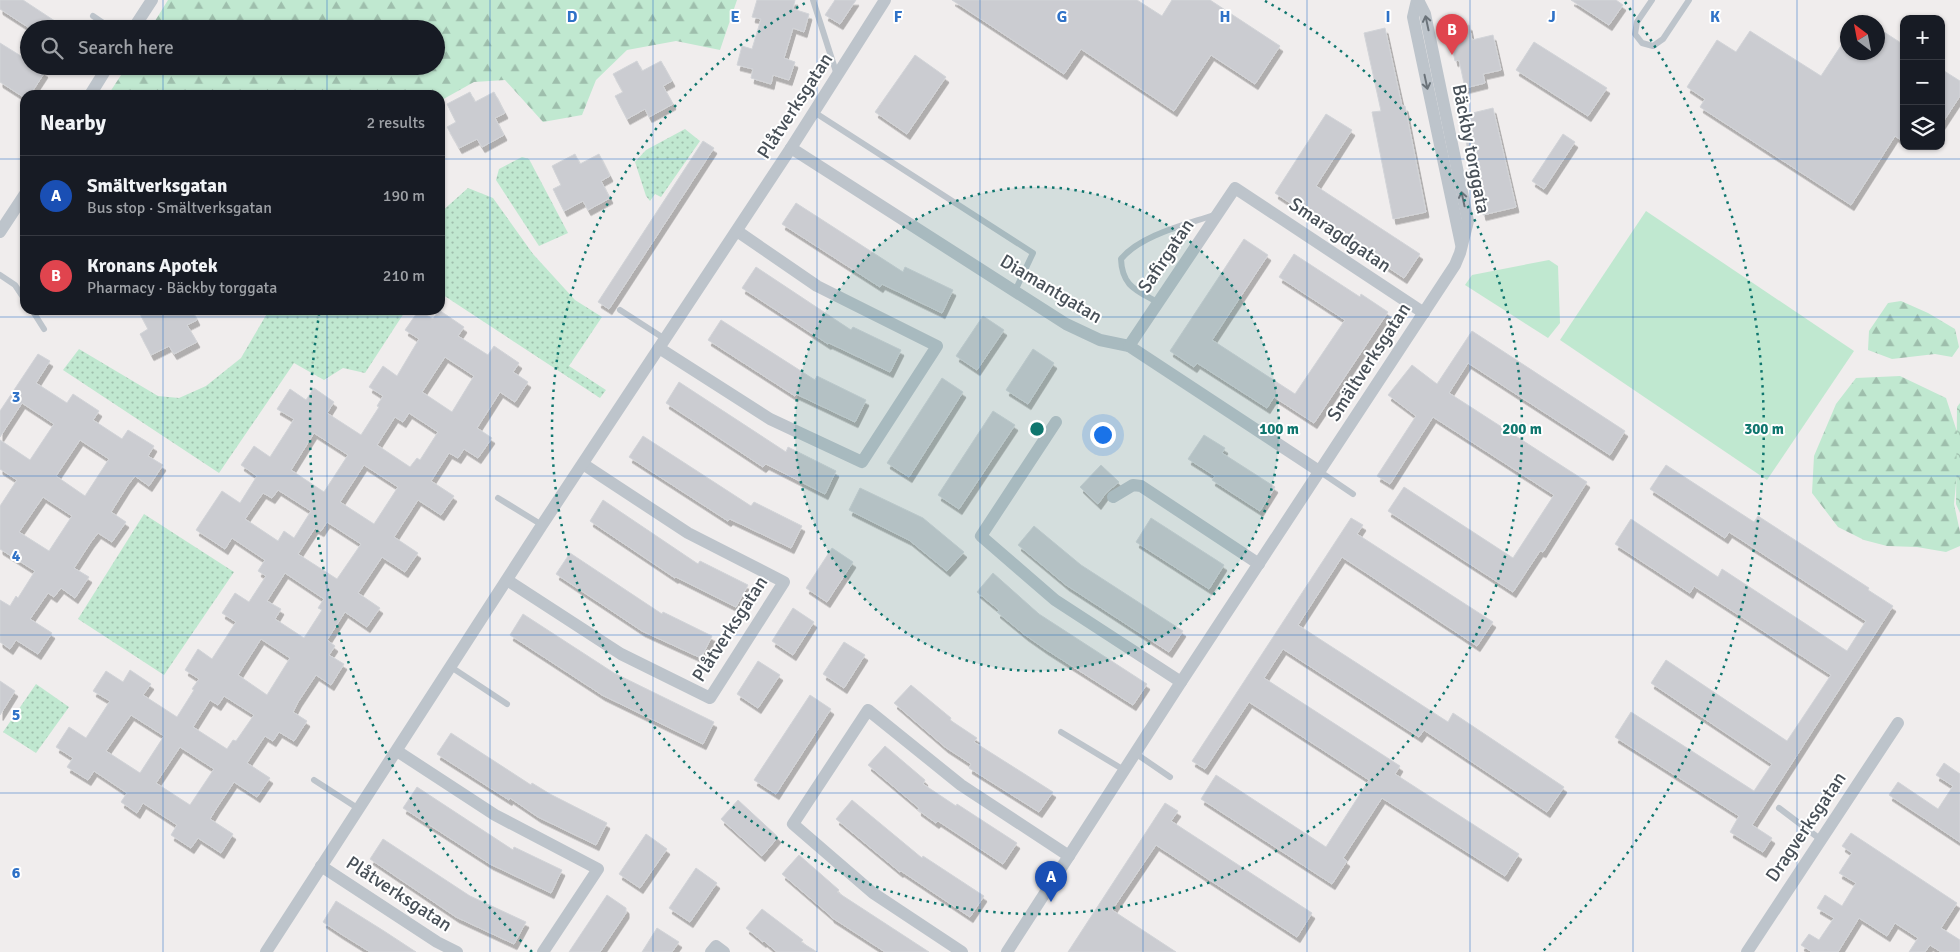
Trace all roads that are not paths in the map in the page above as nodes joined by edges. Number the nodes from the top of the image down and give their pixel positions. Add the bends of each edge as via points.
1 (152, 0) edge
2 (813, 0) edge
3 (885, 0) edge
4 (1418, 0) edge
5 (1652, 0) edge
6 (1689, 0) edge
7 (92, 16) dead end
8 (98, 20) edge
9 (139, 20) edge
10 (102, 75) edge
11 (837, 75) junction
12 (93, 90) edge
13 (814, 112) junction
14 (791, 148) junction
15 (1235, 188) joint
16 (20, 202) edge
17 (1218, 214) junction
18 (737, 231) junction
19 (0, 232) edge
20 (0, 275) edge
21 (1444, 281) joint
22 (1015, 291) junction
23 (20, 292) edge
24 (1157, 302) junction
25 (620, 310) dead end
26 (1424, 313) junction
27 (35, 315) edge
28 (44, 329) dead end
29 (662, 343) junction
30 (1129, 346) junction
31 (1056, 422) dead end
32 (583, 464) junction
33 (1319, 471) junction
34 (1354, 494) dead end
35 (1113, 497) dead end
36 (498, 498) dead end
37 (542, 525) junction
38 (1258, 564) junction
39 (507, 580) junction
40 (451, 667) junction
41 (1181, 682) junction
42 (507, 704) dead end
43 (1898, 723) dead end
44 (1061, 732) dead end
45 (397, 751) junction
46 (1135, 754) junction
47 (1124, 770) junction
48 (1170, 776) dead end
49 (314, 780) dead end
50 (1778, 808) dead end
51 (359, 809) junction
52 (1820, 839) junction
53 (1069, 856) junction
54 (321, 866) junction
55 (266, 952) edge
56 (457, 952) edge
57 (544, 952) edge
58 (711, 952) edge
59 (724, 952) edge
60 (962, 952) edge
61 (1006, 952) edge
62 (1746, 952) edge

1 - 9 street
2 - 11 lane
3 - 11 street, Plåtverksgatan
4 - 21 street, Bäckby torggata via 1425,14 1468,221 1455,265
5 - 6 lane via 1637,22 1635,34 1642,43 1653,46 1663,39
7 - 8 lane
10 - 12 street
11 - 13 street, Plåtverksgatan
13 - 14 street, Plåtverksgatan
13 - 22 lane via 1033,253
14 - 18 street, Plåtverksgatan
14 - 22 street, Diamantgatan
15 - 17 street, Safirgatan
15 - 26 street, Smaragdgatan
16 - 19 street
17 - 24 street, Safirgatan
17 - 24 lane via 1138,244 1121,259 1122,272 1129,286
18 - 29 street, Plåtverksgatan
18 - 29 street via 817,286 937,346 862,462 770,419
20 - 23 lane
21 - 26 street, Smältverksgatan
22 - 30 street, Diamantgatan via 1066,324 1100,340
24 - 30 street, Safirgatan
25 - 29 lane
26 - 33 street, Smältverksgatan
27 - 28 lane
29 - 32 street, Plåtverksgatan
30 - 33 street, Diamantgatan
31 - 41 street via 981,536 1055,600
32 - 37 street, Plåtverksgatan
32 - 39 street, Plåtverksgatan via 688,533 784,582 710,698 621,654
33 - 34 lane
33 - 38 street, Smältverksgatan
35 - 38 street via 1133,485 1140,486
36 - 37 lane
37 - 39 street, Plåtverksgatan
38 - 41 street, Smältverksgatan
39 - 40 street, Plåtverksgatan
40 - 42 lane
40 - 45 street, Plåtverksgatan
41 - 46 street, Smältverksgatan
43 - 52 street, Dragverksgatan
44 - 47 lane
45 - 51 street, Plåtverksgatan
45 - 57 street via 495,815 598,869
46 - 47 street, Smältverksgatan
46 - 48 lane
47 - 53 street, Smältverksgatan
49 - 51 lane
50 - 52 lane
51 - 54 street, Plåtverksgatan
52 - 62 street, Dragverksgatan
53 - 60 street via 962,785 868,710 793,824 873,893
53 - 61 street, Smältverksgatan
54 - 55 street, Plåtverksgatan
54 - 56 street, Plåtverksgatan
58 - 59 street via 716,946

